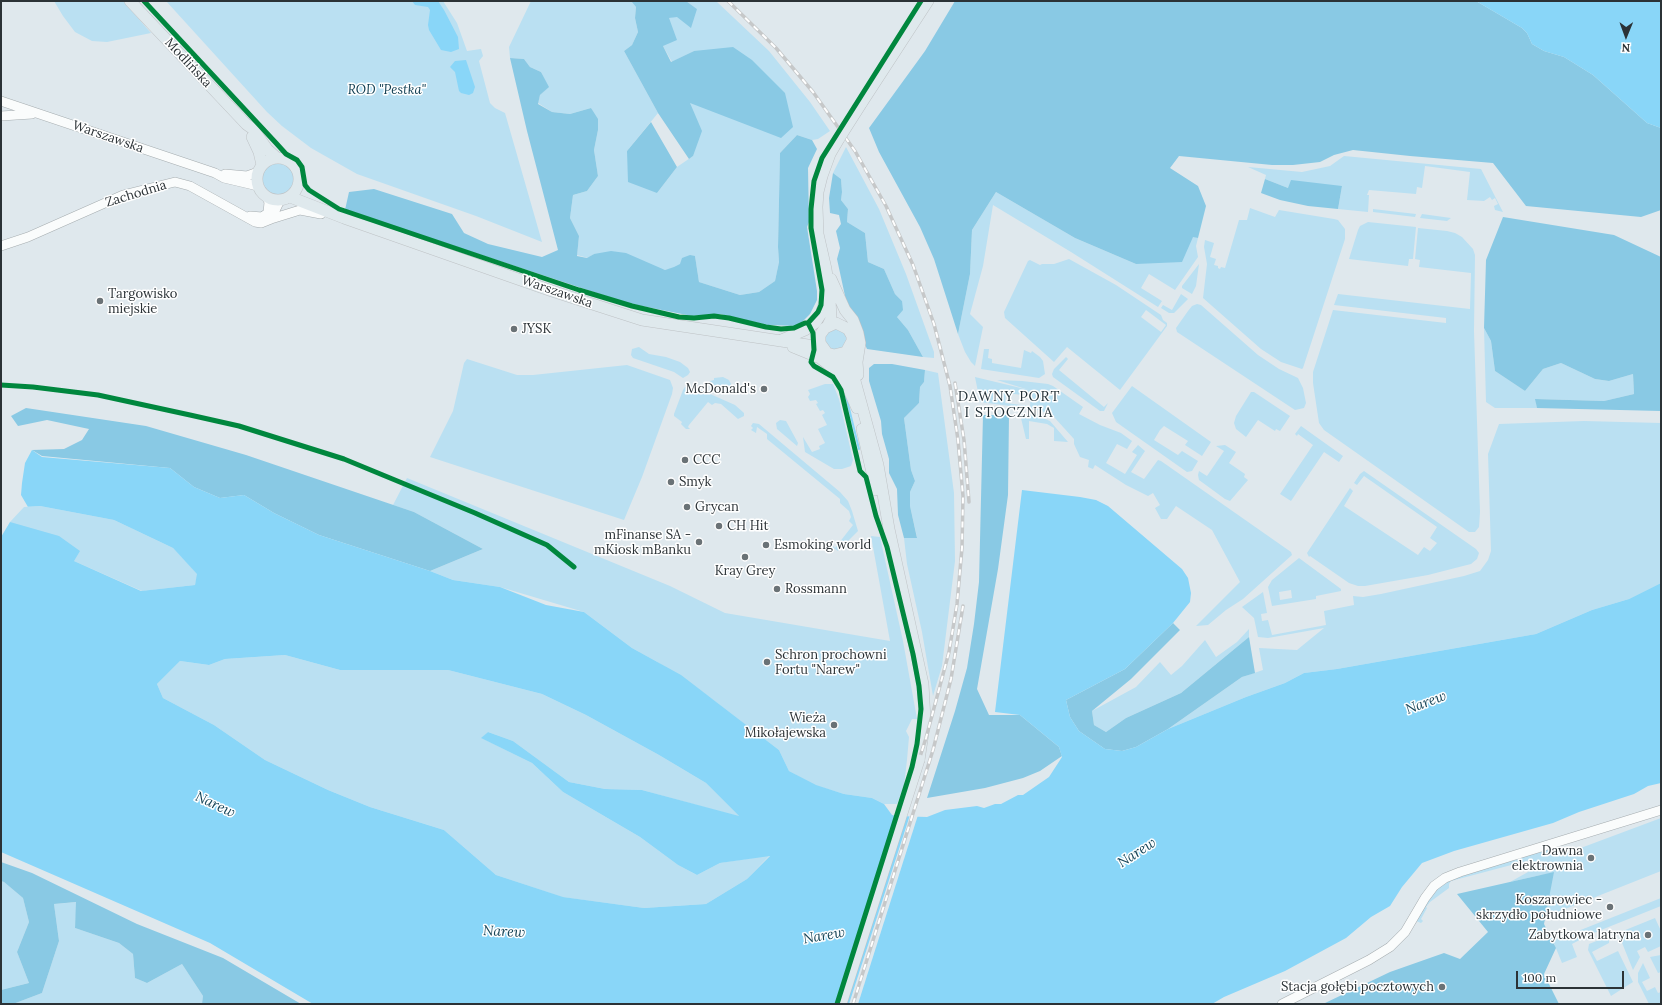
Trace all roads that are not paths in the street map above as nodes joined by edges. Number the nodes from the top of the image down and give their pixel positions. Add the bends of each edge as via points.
1 (130, 1) edge
2 (928, 1) edge
3 (5, 102) edge
4 (39, 114) junction
5 (1, 115) edge
6 (246, 124) junction
7 (276, 158) junction
8 (260, 169) junction
9 (215, 173) junction
10 (298, 185) junction
11 (258, 186) junction
12 (267, 198) junction
13 (285, 198) junction
14 (247, 216) junction
15 (344, 218) junction
16 (271, 219) junction
17 (1, 246) edge
18 (828, 277) junction
19 (841, 324) junction
20 (828, 325) junction
21 (820, 335) junction
22 (777, 341) junction
23 (821, 347) junction
24 (848, 350) junction
25 (834, 356) junction
26 (858, 391) junction
27 (857, 408) junction
28 (889, 529) junction
29 (1661, 810) edge
30 (841, 1004) edge
31 (1282, 1004) edge

1 - 6 main road, Modlińska
2 - 18 main road, bridge via 840,137 828,160 816,207 818,234
3 - 4 street, Warszawska
3 - 5 street via 5,112
4 - 5 street
4 - 9 street, Warszawska
6 - 7 main road, Modlińska
6 - 8 main road, Modlińska via 260,152
7 - 8 main road via 271,159
7 - 10 main road via 287,160 295,167 299,178
8 - 9 street, Warszawska via 247,176
8 - 11 main road
9 - 11 street, Warszawska via 234,182
10 - 13 main road via 294,193
10 - 15 main road, Warszawska via 306,194
11 - 12 main road
12 - 13 main road
12 - 14 street via 268,213 262,217
13 - 15 main road, Warszawska
13 - 16 street
14 - 16 street, Zachodnia via 261,223
14 - 17 street, Zachodnia via 190,186 175,182 123,196
15 - 16 street, Zachodnia via 300,210
15 - 22 main road, Warszawska via 642,320
18 - 19 main road
18 - 20 main road via 831,319
18 - 22 main road via 825,304 815,323 805,330
18 - 26 main road via 858,333
19 - 20 main road
19 - 24 main road via 852,336
20 - 21 main road
21 - 22 main road, Warszawska
21 - 23 main road
22 - 23 main road, Warszawska
22 - 27 main road via 829,364 845,381
23 - 25 main road
24 - 25 main road
24 - 26 main road
25 - 27 main road via 845,369
26 - 28 main road via 878,465
27 - 28 main road via 879,502
28 - 30 main road, bridge via 922,673 925,714 923,739 917,766
29 - 31 street via 1445,878 1434,886 1405,932 1390,947

